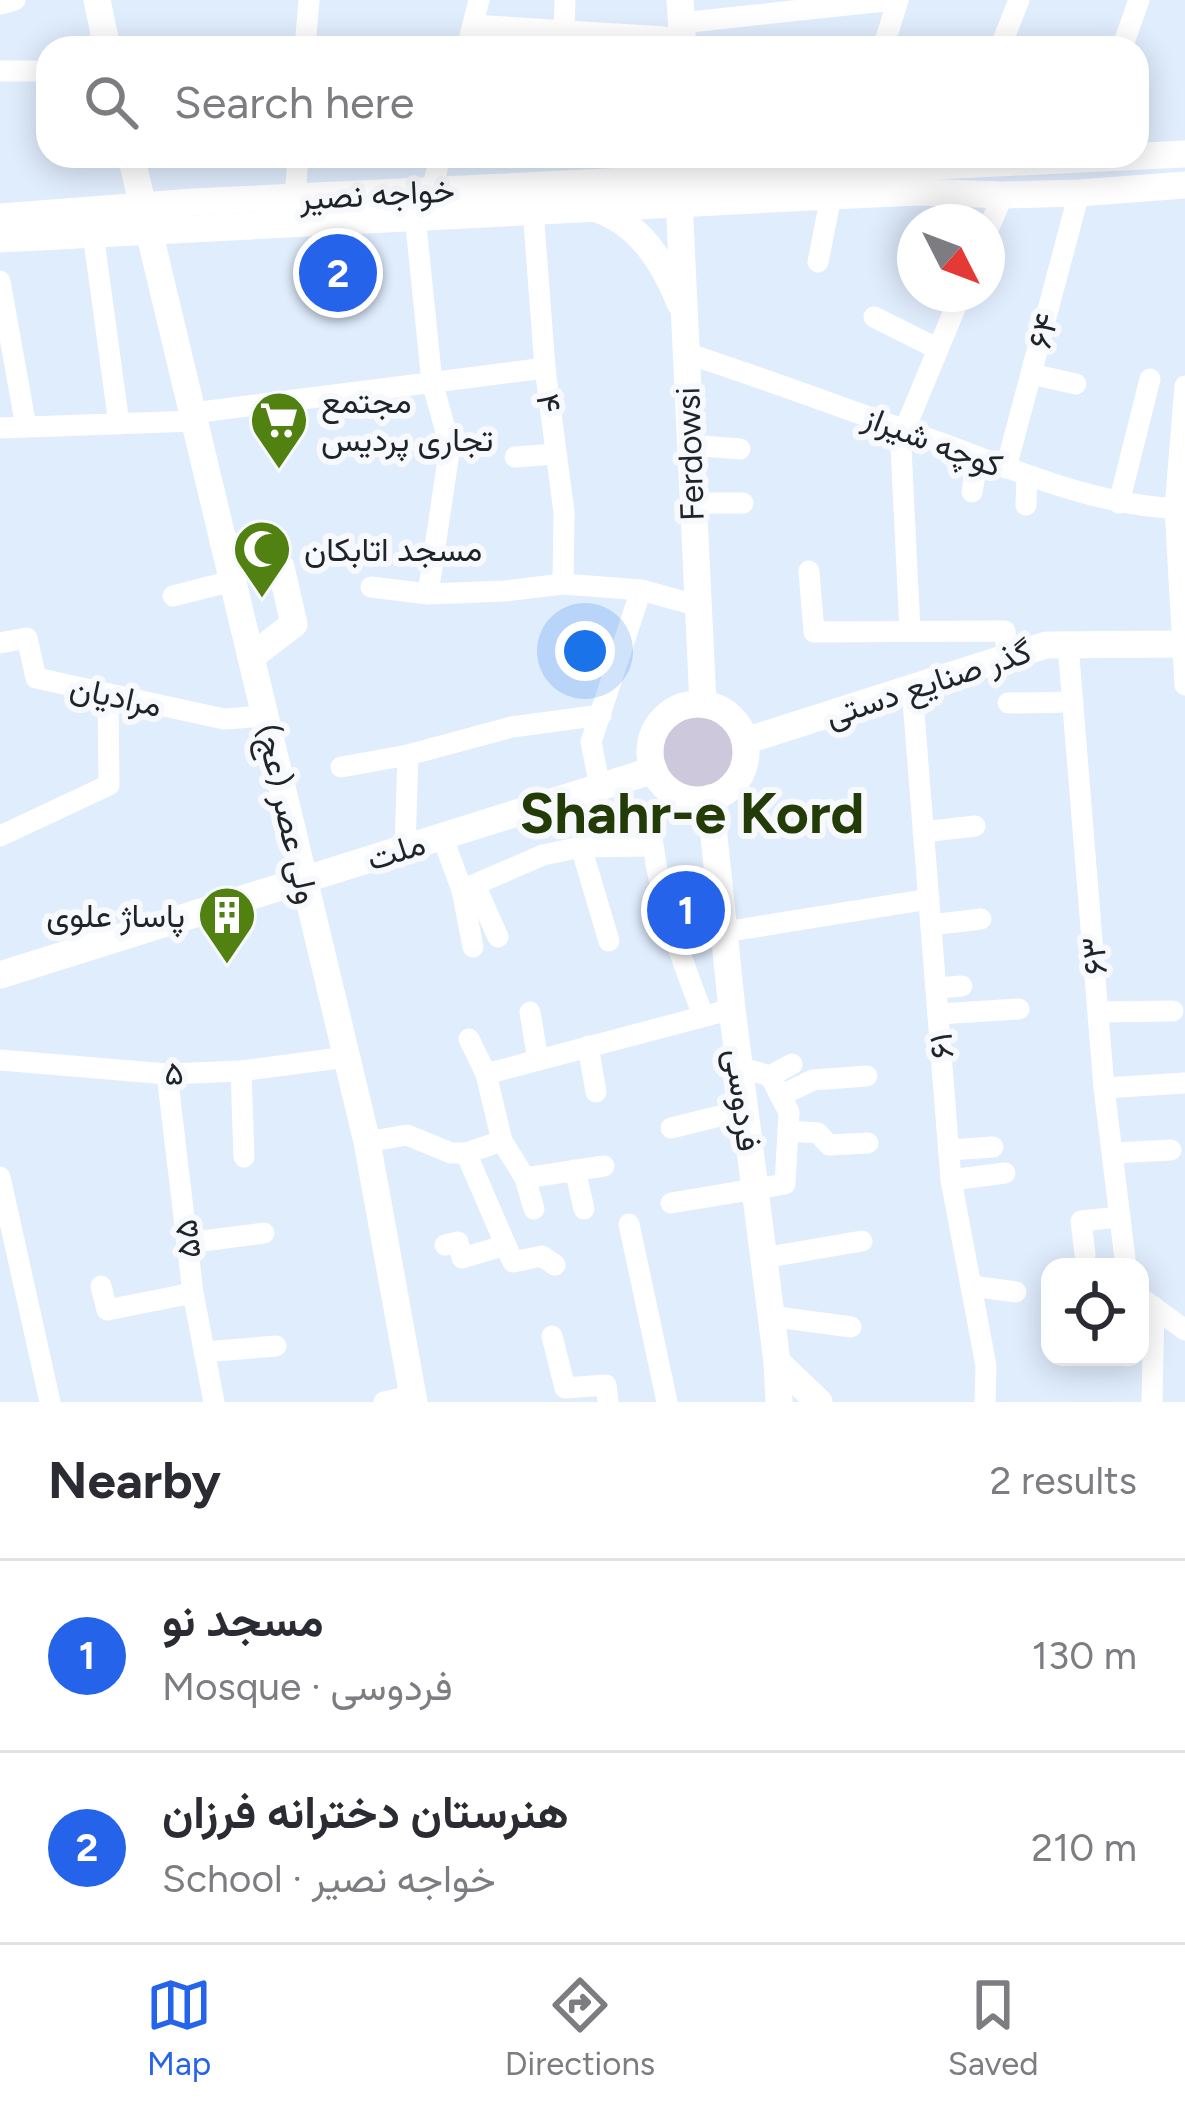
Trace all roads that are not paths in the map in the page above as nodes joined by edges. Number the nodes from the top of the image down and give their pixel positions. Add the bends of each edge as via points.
1 (15, 0) edge
2 (97, 0) edge
3 (309, 0) edge
4 (479, 0) edge
5 (565, 0) edge
6 (663, 0) edge
7 (896, 0) edge
8 (1018, 0) edge
9 (1138, 0) edge
10 (847, 3) edge
11 (0, 4) edge
12 (772, 6) edge
13 (473, 25) junction
14 (564, 31) junction
15 (674, 31) edge
16 (104, 36) edge
17 (306, 36) edge
18 (470, 36) edge
19 (886, 36) edge
20 (1004, 36) edge
21 (1125, 36) edge
22 (0, 71) edge
23 (36, 71) edge
24 (1185, 154) edge
25 (1149, 155) edge
26 (129, 168) edge
27 (134, 168) edge
28 (140, 168) edge
29 (297, 168) edge
30 (437, 168) edge
31 (622, 168) edge
32 (762, 168) edge
33 (678, 173) edge
34 (1185, 185) edge
35 (432, 190) junction
36 (1079, 193) junction
37 (588, 195) junction
38 (1003, 195) junction
39 (831, 196) junction
40 (296, 198) junction
41 (999, 204) edge
42 (533, 210) junction
43 (209, 214) junction
44 (415, 216) junction
45 (0, 217) edge
46 (145, 217) junction
47 (55, 224) junction
48 (106, 224) junction
49 (0, 238) edge
50 (818, 262) dead end
51 (159, 272) junction
52 (0, 281) edge
53 (953, 312) edge
54 (684, 314) junction
55 (874, 317) dead end
56 (938, 349) junction
57 (686, 353) junction
58 (544, 368) junction
59 (1031, 374) junction
60 (1150, 379) dead end
61 (432, 382) junction
62 (1076, 384) dead end
63 (1185, 386) edge
64 (194, 417) junction
65 (119, 424) junction
66 (0, 428) edge
67 (26, 428) junction
68 (900, 428) junction
69 (690, 445) junction
70 (740, 449) dead end
71 (556, 454) junction
72 (515, 457) dead end
73 (978, 457) junction
74 (1017, 472) junction
75 (972, 492) dead end
76 (692, 502) junction
77 (743, 503) dead end
78 (1119, 503) junction
79 (1026, 505) dead end
80 (1180, 509) edge
81 (223, 542) junction
82 (809, 571) dead end
83 (232, 581) junction
84 (563, 584) junction
85 (371, 586) dead end
86 (641, 590) junction
87 (428, 594) junction
88 (173, 596) dead end
89 (697, 605) junction
90 (910, 630) junction
91 (0, 643) edge
92 (1183, 644) edge
93 (1068, 645) junction
94 (250, 657) junction
95 (1007, 657) junction
96 (1185, 685) edge
97 (912, 688) junction
98 (108, 695) junction
99 (1073, 702) junction
100 (1008, 703) dead end
101 (703, 704) junction
102 (602, 715) junction
103 (264, 716) junction
104 (745, 741) junction
105 (408, 755) junction
106 (341, 767) dead end
107 (654, 770) junction
108 (600, 787) junction
109 (710, 799) junction
110 (650, 817) dead end
111 (975, 826) dead end
112 (923, 832) junction
113 (0, 836) edge
114 (442, 836) junction
115 (653, 846) junction
116 (580, 847) junction
117 (405, 848) junction
118 (303, 880) junction
119 (468, 887) junction
120 (929, 899) junction
121 (981, 919) dead end
122 (931, 925) junction
123 (724, 932) junction
124 (498, 937) dead end
125 (609, 941) dead end
126 (473, 947) dead end
127 (0, 975) edge
128 (962, 986) dead end
129 (936, 988) junction
130 (732, 1009) junction
131 (1019, 1009) dead end
132 (1173, 1011) dead end
133 (530, 1012) dead end
134 (1099, 1012) junction
135 (938, 1013) junction
136 (703, 1015) junction
137 (469, 1039) dead end
138 (588, 1046) junction
139 (347, 1058) junction
140 (0, 1060) edge
141 (538, 1060) junction
142 (792, 1064) dead end
143 (739, 1067) junction
144 (241, 1071) junction
145 (167, 1074) junction
146 (486, 1074) junction
147 (867, 1076) dead end
148 (1185, 1083) edge
149 (775, 1086) junction
150 (1104, 1088) junction
151 (596, 1092) dead end
152 (744, 1110) junction
153 (671, 1128) dead end
154 (788, 1131) junction
155 (502, 1141) junction
156 (367, 1142) junction
157 (868, 1143) dead end
158 (993, 1147) dead end
159 (949, 1150) junction
160 (1172, 1150) dead end
161 (466, 1153) junction
162 (1113, 1153) junction
163 (244, 1157) dead end
164 (604, 1166) dead end
165 (575, 1170) junction
166 (1005, 1173) dead end
167 (0, 1177) edge
168 (524, 1178) junction
169 (951, 1180) junction
170 (754, 1189) junction
171 (671, 1204) dead end
172 (534, 1209) dead end
173 (584, 1209) dead end
174 (1120, 1216) junction
175 (629, 1224) dead end
176 (264, 1234) dead end
177 (862, 1241) dead end
178 (187, 1243) junction
179 (446, 1245) dead end
180 (506, 1245) junction
181 (1084, 1254) dead end
182 (763, 1258) junction
183 (1125, 1258) edge
184 (555, 1265) dead end
185 (101, 1286) dead end
186 (972, 1286) junction
187 (1016, 1292) dead end
188 (194, 1293) junction
189 (1149, 1307) edge
190 (770, 1316) junction
191 (851, 1327) dead end
192 (1185, 1330) edge
193 (552, 1336) dead end
194 (276, 1346) dead end
195 (204, 1352) junction
196 (1149, 1360) edge
197 (777, 1362) junction
198 (403, 1400) edge
199 (50, 1402) edge
200 (214, 1402) edge
201 (608, 1402) edge
202 (667, 1402) edge
203 (778, 1402) edge
204 (819, 1402) edge
205 (985, 1402) edge
206 (1152, 1402) edge

1 - 11 street
2 - 16 main road
3 - 17 street
4 - 13 street
5 - 14 street
6 - 15 main road
7 - 10 street
7 - 19 street
8 - 20 street
9 - 21 street
10 - 12 street
12 - 15 street
13 - 14 street
13 - 18 street
14 - 15 street
22 - 23 street
24 - 25 main road, خواجه نصیر
26 - 48 main road
27 - 46 main road, ولی عصر (عج)
28 - 43 main road
29 - 40 street
30 - 35 street
31 - 37 main road
32 - 33 main road, خواجه نصیر
33 - 37 main road, خواجه نصیر
33 - 39 main road, خواجه نصیر
33 - 54 main road, Ferdowsi
34 - 36 main road, خواجه نصیر
35 - 37 main road, خواجه نصیر
35 - 40 main road, خواجه نصیر
36 - 38 main road, خواجه نصیر
36 - 59 street, ۶۴
37 - 42 main road, خواجه نصیر
37 - 54 main road via 645,241
38 - 39 main road, خواجه نصیر
38 - 41 street
39 - 50 street
40 - 43 main road, خواجه نصیر
42 - 44 main road, خواجه نصیر
42 - 58 street
43 - 44 main road, خواجه نصیر
43 - 46 main road, خواجه نصیر
43 - 51 main road
44 - 61 street
45 - 47 main road, خواجه نصیر
46 - 48 main road, خواجه نصیر
46 - 51 main road, ولی عصر (عج)
47 - 48 main road, خواجه نصیر
47 - 49 main road, خواجه نصیر
48 - 51 main road
48 - 65 street
51 - 64 main road, ولی عصر (عج)
52 - 67 street
53 - 56 street
54 - 57 main road, Ferdowsi
55 - 56 street
56 - 68 street
57 - 68 street, کوچه شیراز
57 - 69 main road, Ferdowsi
58 - 61 street, ۴
58 - 71 street, ۴
59 - 62 street
59 - 74 street, ۶۴
60 - 78 street
61 - 64 street, ۴
61 - 87 street via 450,446
63 - 80 street
64 - 65 street, ۴
64 - 81 main road, ولی عصر (عج)
65 - 67 street, ۴
66 - 67 street, ۴
68 - 73 street, کوچه شیراز
68 - 90 street
69 - 70 street
69 - 76 main road, Ferdowsi
71 - 72 street
71 - 84 street, ۴
73 - 74 street, کوچه شیراز
73 - 75 street
74 - 78 street, کوچه شیراز
74 - 79 street, ۶۴
76 - 77 street
76 - 89 main road, Ferdowsi
78 - 80 street, کوچه شیراز
80 - 92 street
81 - 83 main road, ولی عصر (عج)
81 - 94 main road via 281,567 294,625
82 - 90 street via 814,632
83 - 88 street
83 - 94 main road, ولی عصر (عج)
84 - 86 street
84 - 87 street
85 - 87 street
86 - 89 street
86 - 102 street
89 - 101 main road, Ferdowsi
90 - 95 street via 1004,631
91 - 98 street, مرادیان via 28,638 36,678
92 - 93 main road, گذر صنایع دستی
92 - 96 street
93 - 95 main road, گذر صنایع دستی
93 - 99 street, ۶۳
94 - 103 main road, ولی عصر (عج)
95 - 97 main road, گذر صنایع دستی
97 - 104 main road, گذر صنایع دستی
97 - 112 street, ۶۱
98 - 103 street, مرادیان via 224,719
98 - 113 street via 109,785
99 - 100 street
99 - 134 street, ۶۳
101 - 104 main road via 734,720
101 - 107 main road via 660,723 652,738
102 - 105 street via 512,727
102 - 108 street via 591,742
103 - 118 main road, ولی عصر (عج)
104 - 109 main road via 735,783
105 - 106 street
105 - 117 street
107 - 108 main road, ملت
107 - 109 main road via 670,791
108 - 114 main road, ملت
109 - 123 main road, فردوسی
110 - 115 street
111 - 112 street
112 - 120 street, ۶۱
114 - 117 main road, ملت
114 - 119 street
115 - 116 street
115 - 136 street via 676,948
116 - 119 street
116 - 125 street
117 - 118 main road, ملت
118 - 127 main road, ملت
118 - 139 main road, ولی عصر (عج)
119 - 124 street
119 - 126 street
120 - 122 street, ۶۱
120 - 123 street
121 - 122 street
122 - 129 street, ۶۱
123 - 130 main road, فردوسی via 739,977
128 - 129 street
129 - 135 street, ۶۱
130 - 136 street
130 - 143 main road, فردوسی
131 - 135 street
132 - 134 street
133 - 141 street
134 - 150 street, ۶۳
135 - 159 street, ۶۱
136 - 138 street
137 - 146 street
138 - 141 street
138 - 151 street
139 - 144 street, ۵
139 - 156 main road, ولی عصر (عج)
140 - 145 street, ۵
141 - 146 street
142 - 149 street
143 - 149 street
143 - 152 main road, فردوسی
144 - 145 street, ۵
144 - 163 street
145 - 178 street, ۵۵
146 - 155 street
147 - 149 street
148 - 150 street
149 - 154 street via 789,1112
150 - 162 street, ۶۳
152 - 153 street
152 - 170 main road, فردوسی
154 - 157 street via 818,1132 829,1145
154 - 170 street via 785,1184
155 - 161 street
155 - 168 street
156 - 161 street via 407,1135
156 - 198 main road, ولی عصر (عج)
158 - 159 street
159 - 169 street, ۶۱
160 - 162 street
161 - 180 street
162 - 174 street, ۶۳
164 - 165 street
165 - 168 street
165 - 173 street
166 - 169 street
167 - 199 street
168 - 172 street
169 - 186 street, ۶۱
170 - 171 street
170 - 182 main road, فردوسی
174 - 181 street via 1082,1221
174 - 183 street, ۶۳
175 - 202 street
176 - 178 street
177 - 182 street
178 - 188 street, ۵۵
179 - 180 street via 458,1242 462,1258
180 - 184 street via 513,1262 542,1256
182 - 190 main road, فردوسی
185 - 188 street via 107,1310
186 - 187 street
186 - 205 street, ۶۱
188 - 195 street, ۵۵
189 - 192 street
190 - 191 street
190 - 197 main road, فردوسی
193 - 201 street via 565,1388 607,1385
194 - 195 street
195 - 200 street, ۵۵
196 - 206 street
197 - 203 main road, فردوسی
197 - 204 main road

